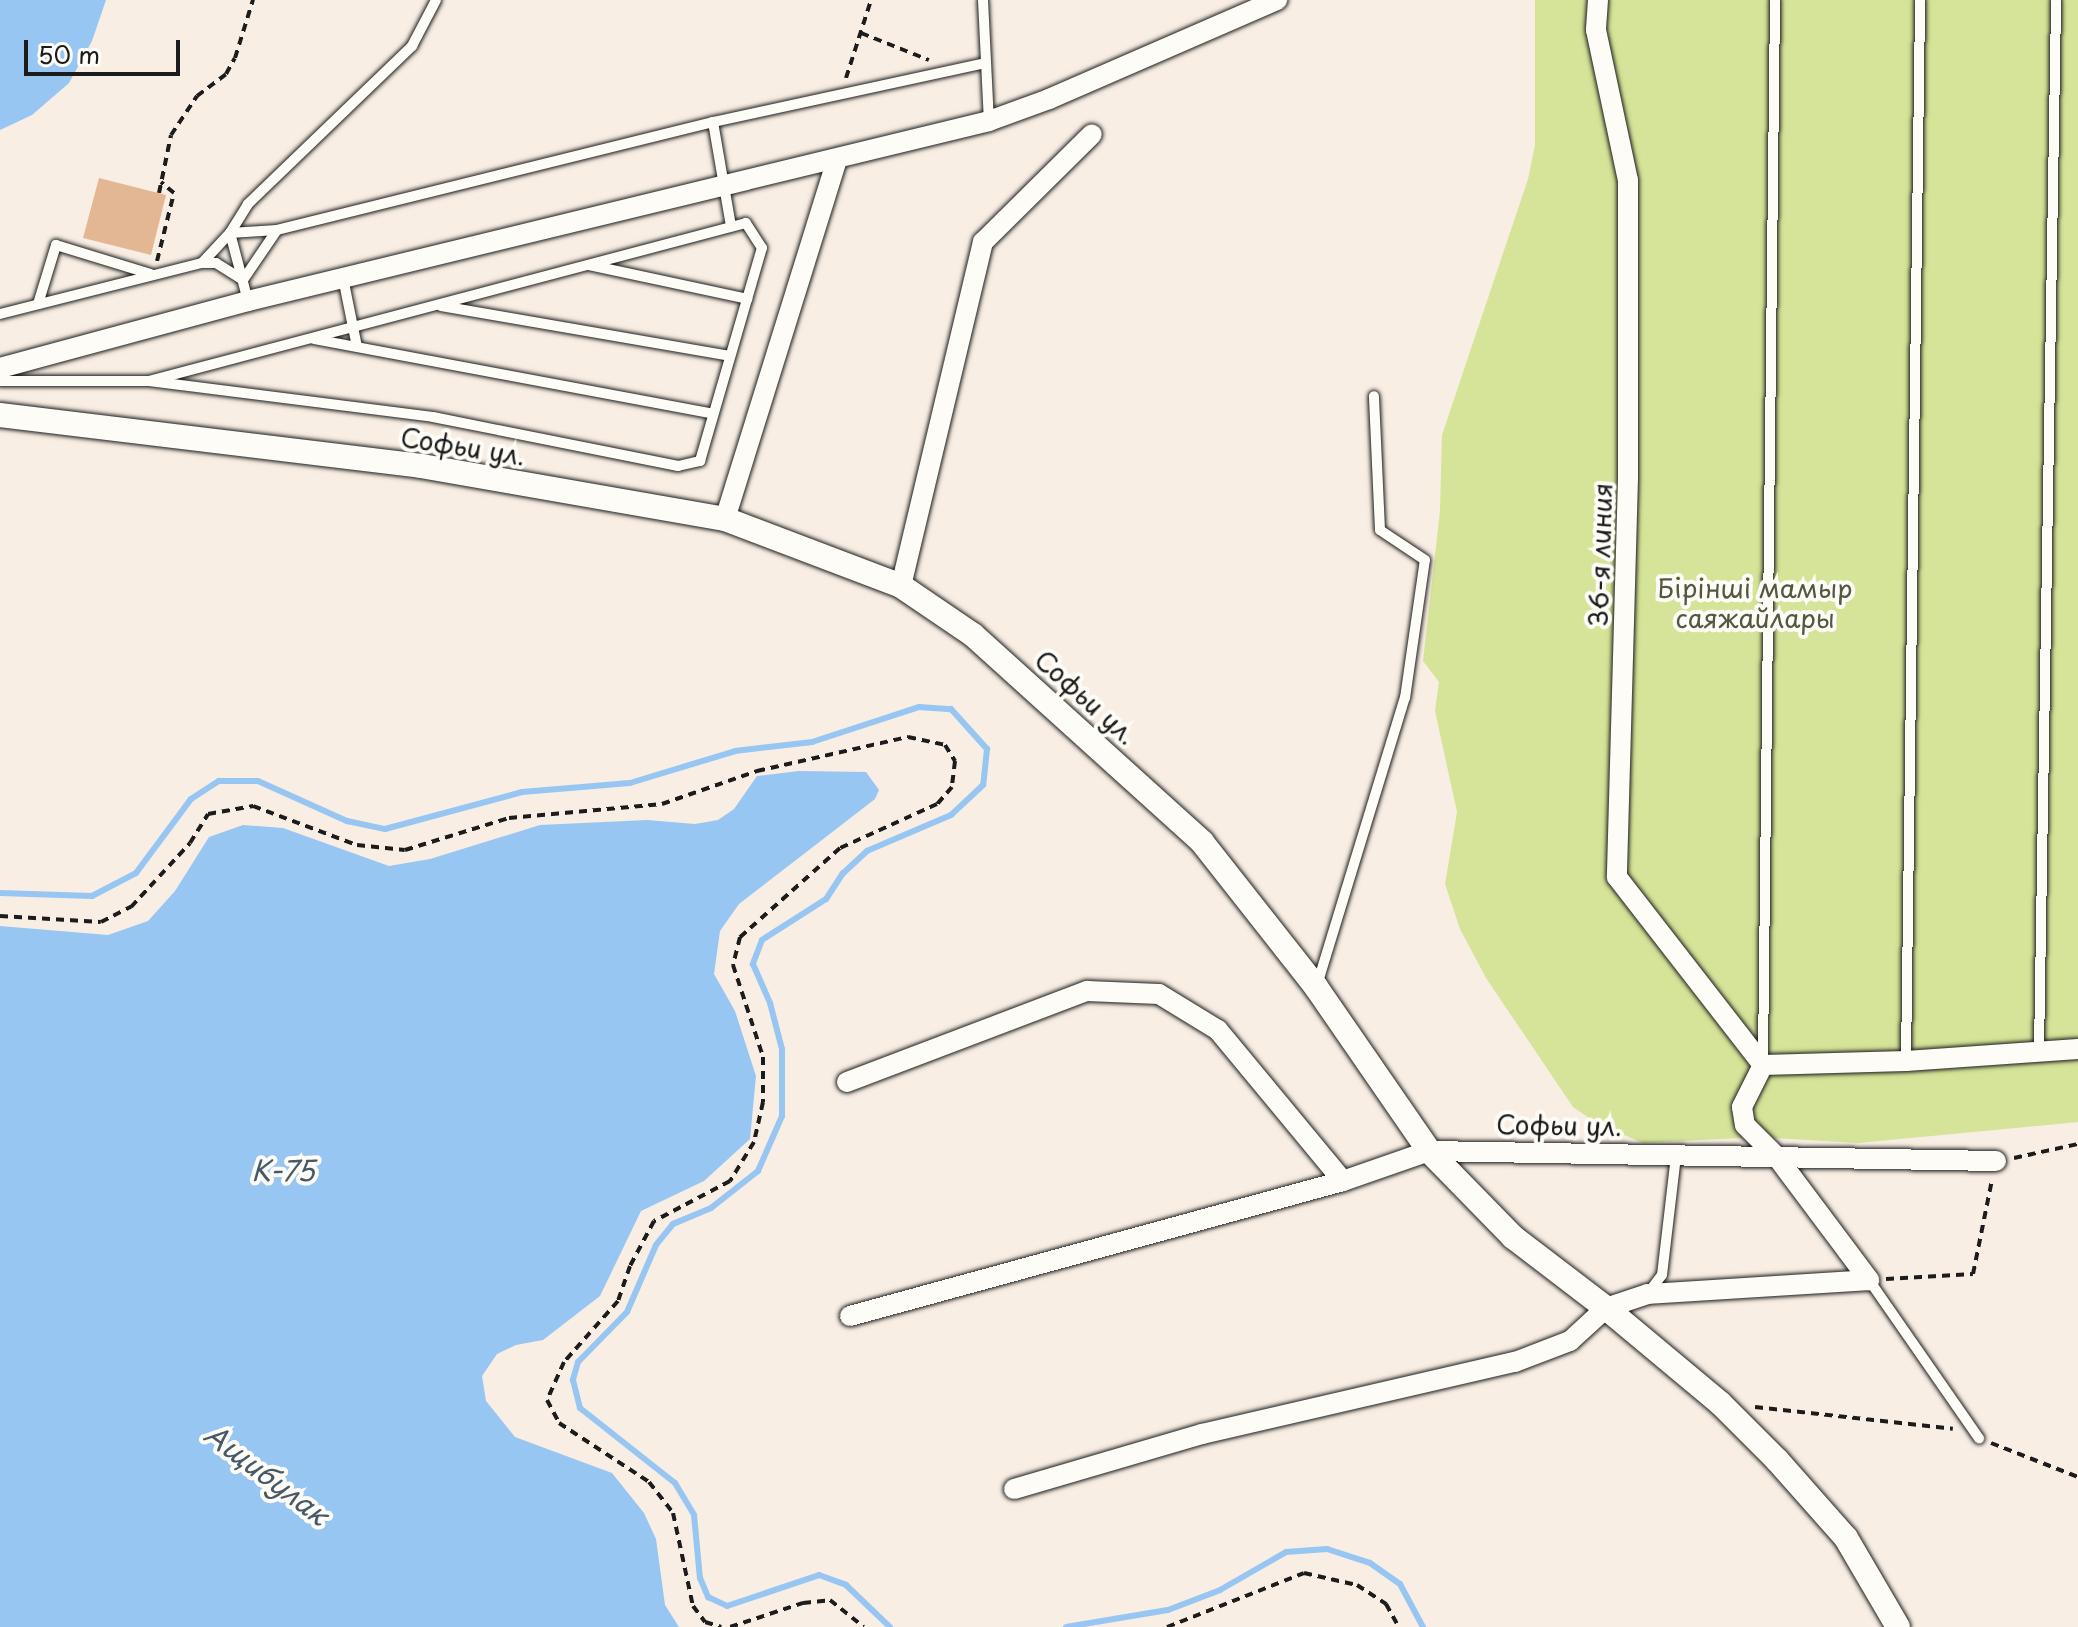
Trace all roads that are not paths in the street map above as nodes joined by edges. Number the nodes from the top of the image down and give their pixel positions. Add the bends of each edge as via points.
1 (436, 0) edge
2 (983, 0) edge
3 (1277, 0) edge
4 (1598, 0) edge
5 (1775, 0) edge
6 (1920, 0) edge
7 (2056, 0) edge
8 (985, 63) junction
9 (989, 121) junction
10 (713, 122) junction
11 (1092, 134) dead end
12 (837, 160) junction
13 (724, 187) junction
14 (731, 226) junction
15 (277, 230) junction
16 (230, 233) junction
17 (202, 263) junction
18 (586, 265) junction
19 (154, 275) junction
20 (343, 278) junction
21 (243, 280) junction
22 (747, 299) junction
23 (248, 301) junction
24 (38, 304) junction
25 (434, 305) junction
26 (0, 314) edge
27 (353, 327) junction
28 (310, 338) junction
29 (357, 347) junction
30 (730, 356) junction
31 (0, 368) edge
32 (0, 381) edge
33 (149, 381) junction
34 (1374, 396) dead end
35 (713, 414) junction
36 (0, 415) edge
37 (725, 519) junction
38 (901, 586) junction
39 (1316, 987) junction
40 (2078, 1049) edge
41 (2039, 1051) junction
42 (1906, 1061) junction
43 (1763, 1065) junction
44 (847, 1082) dead end
45 (1429, 1151) junction
46 (1676, 1155) junction
47 (1777, 1157) junction
48 (1996, 1161) road end
49 (1343, 1181) junction
50 (1869, 1280) junction
51 (1648, 1294) junction
52 (1606, 1308) junction
53 (850, 1316) dead end
54 (1979, 1438) road end
55 (1014, 1489) dead end
56 (1898, 1627) edge

1 - 16 lane via 412,46 248,204
2 - 8 lane
3 - 9 street
4 - 43 street, 36-я линия via 1596,30 1628,180 1628,478 1617,877
5 - 43 lane
6 - 42 lane
7 - 41 lane
8 - 9 lane
8 - 10 lane
9 - 12 street
10 - 13 lane
10 - 15 lane
11 - 38 street via 983,242
12 - 13 street
12 - 37 street
13 - 14 lane
13 - 20 street
14 - 18 lane
14 - 22 lane via 746,223 762,248
15 - 16 lane
15 - 21 lane
16 - 17 lane
16 - 21 lane
17 - 19 lane
17 - 21 lane via 216,263
18 - 22 lane
18 - 25 lane
19 - 24 lane
19 - 24 lane via 56,245
20 - 23 street
20 - 27 lane
21 - 23 lane
22 - 30 lane
23 - 31 street
24 - 26 lane
25 - 27 lane
25 - 30 lane
27 - 28 lane
27 - 29 lane
28 - 29 lane
28 - 33 lane
29 - 35 lane
30 - 35 lane
32 - 33 lane
33 - 35 lane via 433,417 678,466 700,461
34 - 39 lane via 1380,530 1425,560 1405,698
36 - 37 street, Софьи ул. via 421,466
37 - 38 street, Софьи ул.
38 - 39 street, Софьи ул. via 973,635 1202,842
39 - 45 street, Софьи ул.
40 - 41 street
41 - 42 street
42 - 43 street
43 - 47 street via 1742,1107 1745,1125
44 - 49 street via 1087,991 1159,994 1218,1030
45 - 46 street, Софьи ул.
45 - 49 street
45 - 52 street via 1513,1237
46 - 47 street, Софьи ул.
46 - 51 lane via 1662,1275
47 - 48 street, Софьи ул.
47 - 50 street
49 - 53 street
50 - 51 street
50 - 54 lane
51 - 52 street
52 - 55 street via 1570,1341 1515,1362 1202,1434
52 - 56 street via 1720,1403 1777,1460 1846,1538

